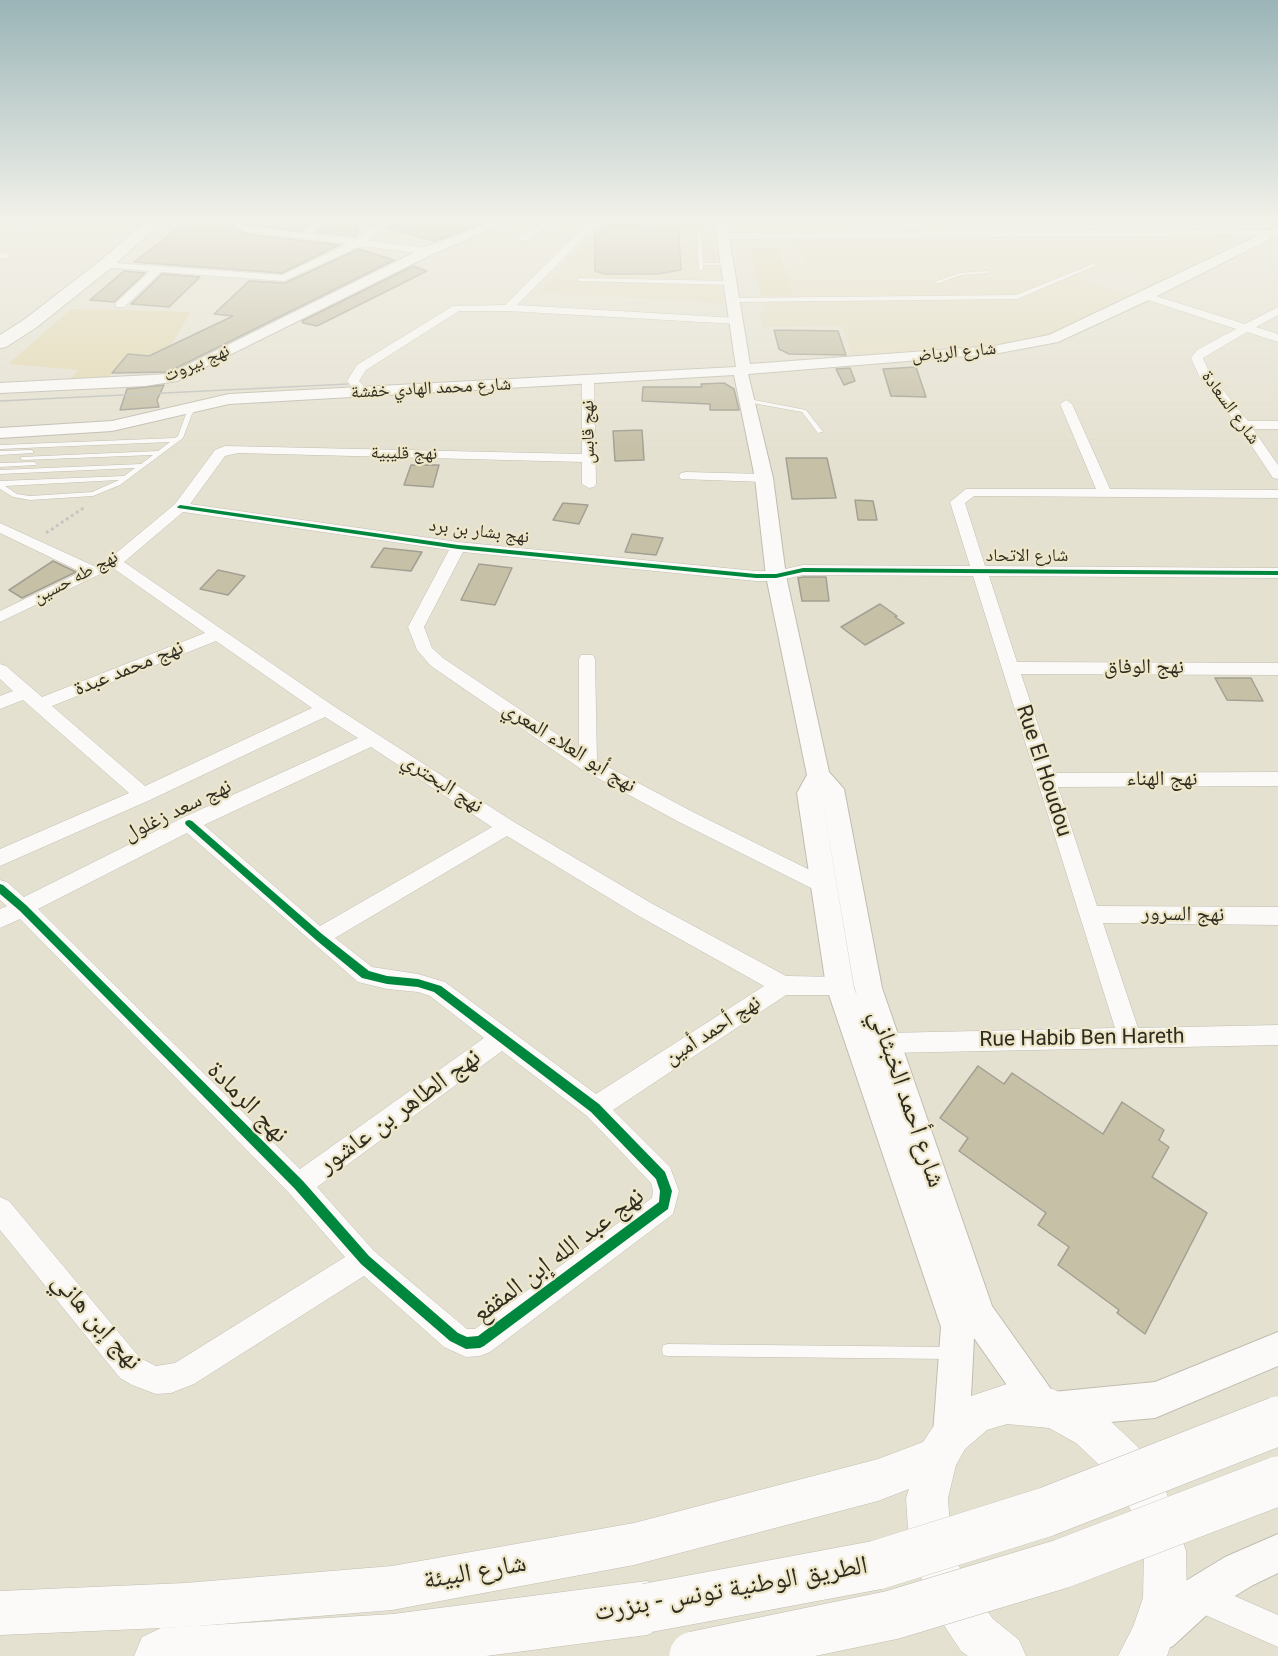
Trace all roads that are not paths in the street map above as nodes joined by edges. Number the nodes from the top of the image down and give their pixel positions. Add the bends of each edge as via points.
1 (65, 296) edge
2 (128, 296) edge
3 (337, 296) edge
4 (520, 296) edge
5 (733, 296) edge
6 (1019, 296) edge
7 (1146, 296) joint
8 (944, 298) joint
9 (734, 300) junction
10 (120, 304) dead end
11 (508, 308) junction
12 (1278, 310) edge
13 (737, 321) junction
14 (1246, 329) junction
15 (1278, 338) edge
16 (5, 342) edge
17 (741, 370) junction
18 (588, 380) junction
19 (0, 388) edge
20 (364, 393) junction
21 (749, 401) junction
22 (1066, 404) dead end
23 (197, 405) junction
24 (166, 412) junction
25 (132, 420) junction
26 (186, 424) junction
27 (0, 425) edge
28 (1244, 425) junction
29 (1278, 425) edge
30 (820, 432) dead end
31 (0, 433) edge
32 (177, 440) junction
33 (0, 447) edge
34 (169, 447) junction
35 (0, 453) edge
36 (160, 453) junction
37 (220, 453) joint
38 (589, 458) junction
39 (0, 459) edge
40 (152, 459) junction
41 (0, 465) edge
42 (142, 466) junction
43 (135, 471) junction
44 (0, 472) edge
45 (1278, 475) edge
46 (686, 476) dead end
47 (0, 477) edge
48 (126, 478) junction
49 (764, 478) junction
50 (118, 484) junction
51 (589, 484) dead end
52 (1, 485) edge
53 (1105, 494) junction
54 (1278, 494) edge
55 (180, 507) junction
56 (0, 527) edge
57 (458, 547) junction
58 (114, 562) junction
59 (94, 572) junction
60 (979, 572) junction
61 (1278, 573) edge
62 (777, 576) junction
63 (0, 616) edge
64 (218, 634) junction
65 (587, 659) dead end
66 (1010, 668) junction
67 (1278, 669) edge
68 (0, 670) edge
69 (26, 692) junction
70 (0, 703) edge
71 (40, 704) junction
72 (326, 709) junction
73 (373, 739) junction
74 (588, 764) junction
75 (818, 775) junction
76 (1278, 779) edge
77 (1046, 780) junction
78 (144, 795) junction
79 (189, 824) junction
80 (507, 827) junction
81 (0, 858) edge
82 (823, 885) junction
83 (0, 888) edge
84 (23, 908) junction
85 (1089, 914) junction
86 (1278, 916) edge
87 (0, 919) edge
88 (319, 937) junction
89 (783, 985) junction
90 (840, 986) junction
91 (1278, 1035) edge
92 (501, 1039) junction
93 (1130, 1039) junction
94 (887, 1043) junction
95 (595, 1108) junction
96 (299, 1185) junction
97 (0, 1210) edge
98 (365, 1260) junction
99 (466, 1344) joint
100 (1278, 1349) edge
101 (668, 1350) dead end
102 (957, 1353) junction
103 (1047, 1407) junction
104 (1278, 1421) edge
105 (944, 1446) junction
106 (1278, 1481) edge
107 (1278, 1552) edge
108 (1198, 1596) junction
109 (0, 1612) edge
110 (1278, 1631) edge
111 (1145, 1648) edge
112 (161, 1656) edge
113 (694, 1656) edge
114 (1003, 1656) edge

1 - 16 main road
2 - 10 street
3 - 19 street, نهج بيروت via 172,378
4 - 11 street
5 - 9 street
6 - 8 lane
7 - 14 street
7 - 17 street, شارع الرياض via 1070,333 1029,345
8 - 9 lane
9 - 13 street
11 - 13 street
11 - 20 street via 464,306 450,310 361,368 353,381
12 - 14 street, شارع السعادة
13 - 17 street
14 - 15 street
14 - 28 street, شارع السعادة via 1197,358 1204,375
17 - 18 street, شارع محمد الهادي خفشة
17 - 21 street
18 - 20 street, شارع محمد الهادي خفشة
18 - 38 street, نهج قابس
20 - 23 street, شارع محمد الهادي خفشة via 229,399
21 - 30 lane via 804,411
21 - 49 street
22 - 53 street
23 - 24 street, شارع محمد الهادي خفشة
23 - 26 lane
24 - 25 street, شارع محمد الهادي خفشة
24 - 26 lane
25 - 27 street, شارع محمد الهادي خفشة
25 - 31 street, شارع محمد الهادي خفشة via 112,426
26 - 32 lane
28 - 29 street
28 - 45 street, شارع السعادة
32 - 33 lane
32 - 34 lane
34 - 35 lane
34 - 36 lane
36 - 39 lane
36 - 40 lane
37 - 38 street, نهج قليبية via 238,449
37 - 55 street, نهج طه حسين
38 - 51 street, نهج قابس
40 - 41 lane
40 - 42 lane
42 - 43 lane
42 - 44 lane
43 - 47 lane
43 - 48 lane
46 - 49 street
48 - 50 lane
48 - 52 lane
49 - 62 street
50 - 52 lane
50 - 52 lane via 93,494 30,498 15,496
53 - 54 street
53 - 60 street, Rue El Houdou via 970,492 957,502
55 - 57 street, نهج بشار بن برد
55 - 58 street, نهج طه حسين
56 - 59 street
57 - 62 street, نهج بشار بن برد
57 - 74 street, نهج أبو العلاء المعري via 416,627 425,650 437,663
58 - 59 street, نهج طه حسين
58 - 64 street, نهج البحتري
59 - 63 street, نهج طه حسين
60 - 61 street, شارع الاتحاد
60 - 62 street, شارع الاتحاد via 803,570
60 - 66 street, Rue El Houdou
62 - 75 street
64 - 71 street, نهج محمد عبدة
64 - 72 street, نهج البحتري
65 - 74 street
66 - 67 street, نهج الوفاق
66 - 77 street, Rue El Houdou
68 - 69 street
69 - 70 street
69 - 71 street
71 - 78 street
72 - 73 street, نهج البحتري
72 - 78 street, نهج سعد زغلول
73 - 79 street, نهج سعد زغلول
73 - 80 street, نهج البحتري
74 - 82 street, نهج أبو العلاء المعري
75 - 82 street via 809,793
75 - 94 street, شارع أحمد الخبثاني via 832,789 868,988
76 - 77 street, نهج الهناء
77 - 85 street, Rue El Houdou
78 - 81 street, نهج سعد زغلول
79 - 84 street, نهج سعد زغلول
79 - 88 street, نهج عبد الله إبن المقفع
80 - 88 street
80 - 89 street, نهج البحتري
82 - 90 street
83 - 84 street, نهج الرمادة
84 - 87 street, نهج سعد زغلول
84 - 96 street, نهج الرمادة
85 - 86 street, نهج السرور
85 - 93 street, Rue El Houdou
88 - 92 street, نهج عبد الله إبن المقفع via 366,975 437,989
89 - 90 street, نهج أحمد أمين
89 - 95 street, نهج أحمد أمين
90 - 102 street via 957,1321
91 - 93 street, Rue Habib Ben Hareth
92 - 95 street, نهج عبد الله إبن المقفع
92 - 96 street, نهج الطاهر بن عاشور
93 - 94 street, Rue Habib Ben Hareth
94 - 103 street, شارع أحمد الخبثاني via 979,1316
95 - 99 street, نهج عبد الله إبن المقفع via 661,1176 666,1191 664,1205 480,1342
96 - 98 street, نهج الرمادة
97 - 98 street, نهج إبن هاني via 130,1368 156,1380 184,1374
98 - 99 street, نهج الرمادة
100 - 103 street via 1155,1400
101 - 102 lane
102 - 105 street
103 - 105 main road via 1007,1404 976,1413
103 - 111 main road via 1090,1429 1124,1461 1150,1503 1165,1551 1165,1599
104 - 112 highway, الطريق الوطنية تونس - بنزرت, bridge via 1046,1512 877,1565 646,1608 393,1641
105 - 109 main road, شارع البيئة via 878,1480 634,1544 392,1588 185,1605
105 - 114 main road via 927,1498 930,1544 947,1592 977,1635
106 - 113 highway, bridge via 1061,1564 892,1615
107 - 108 street
108 - 110 street
108 - 111 street

